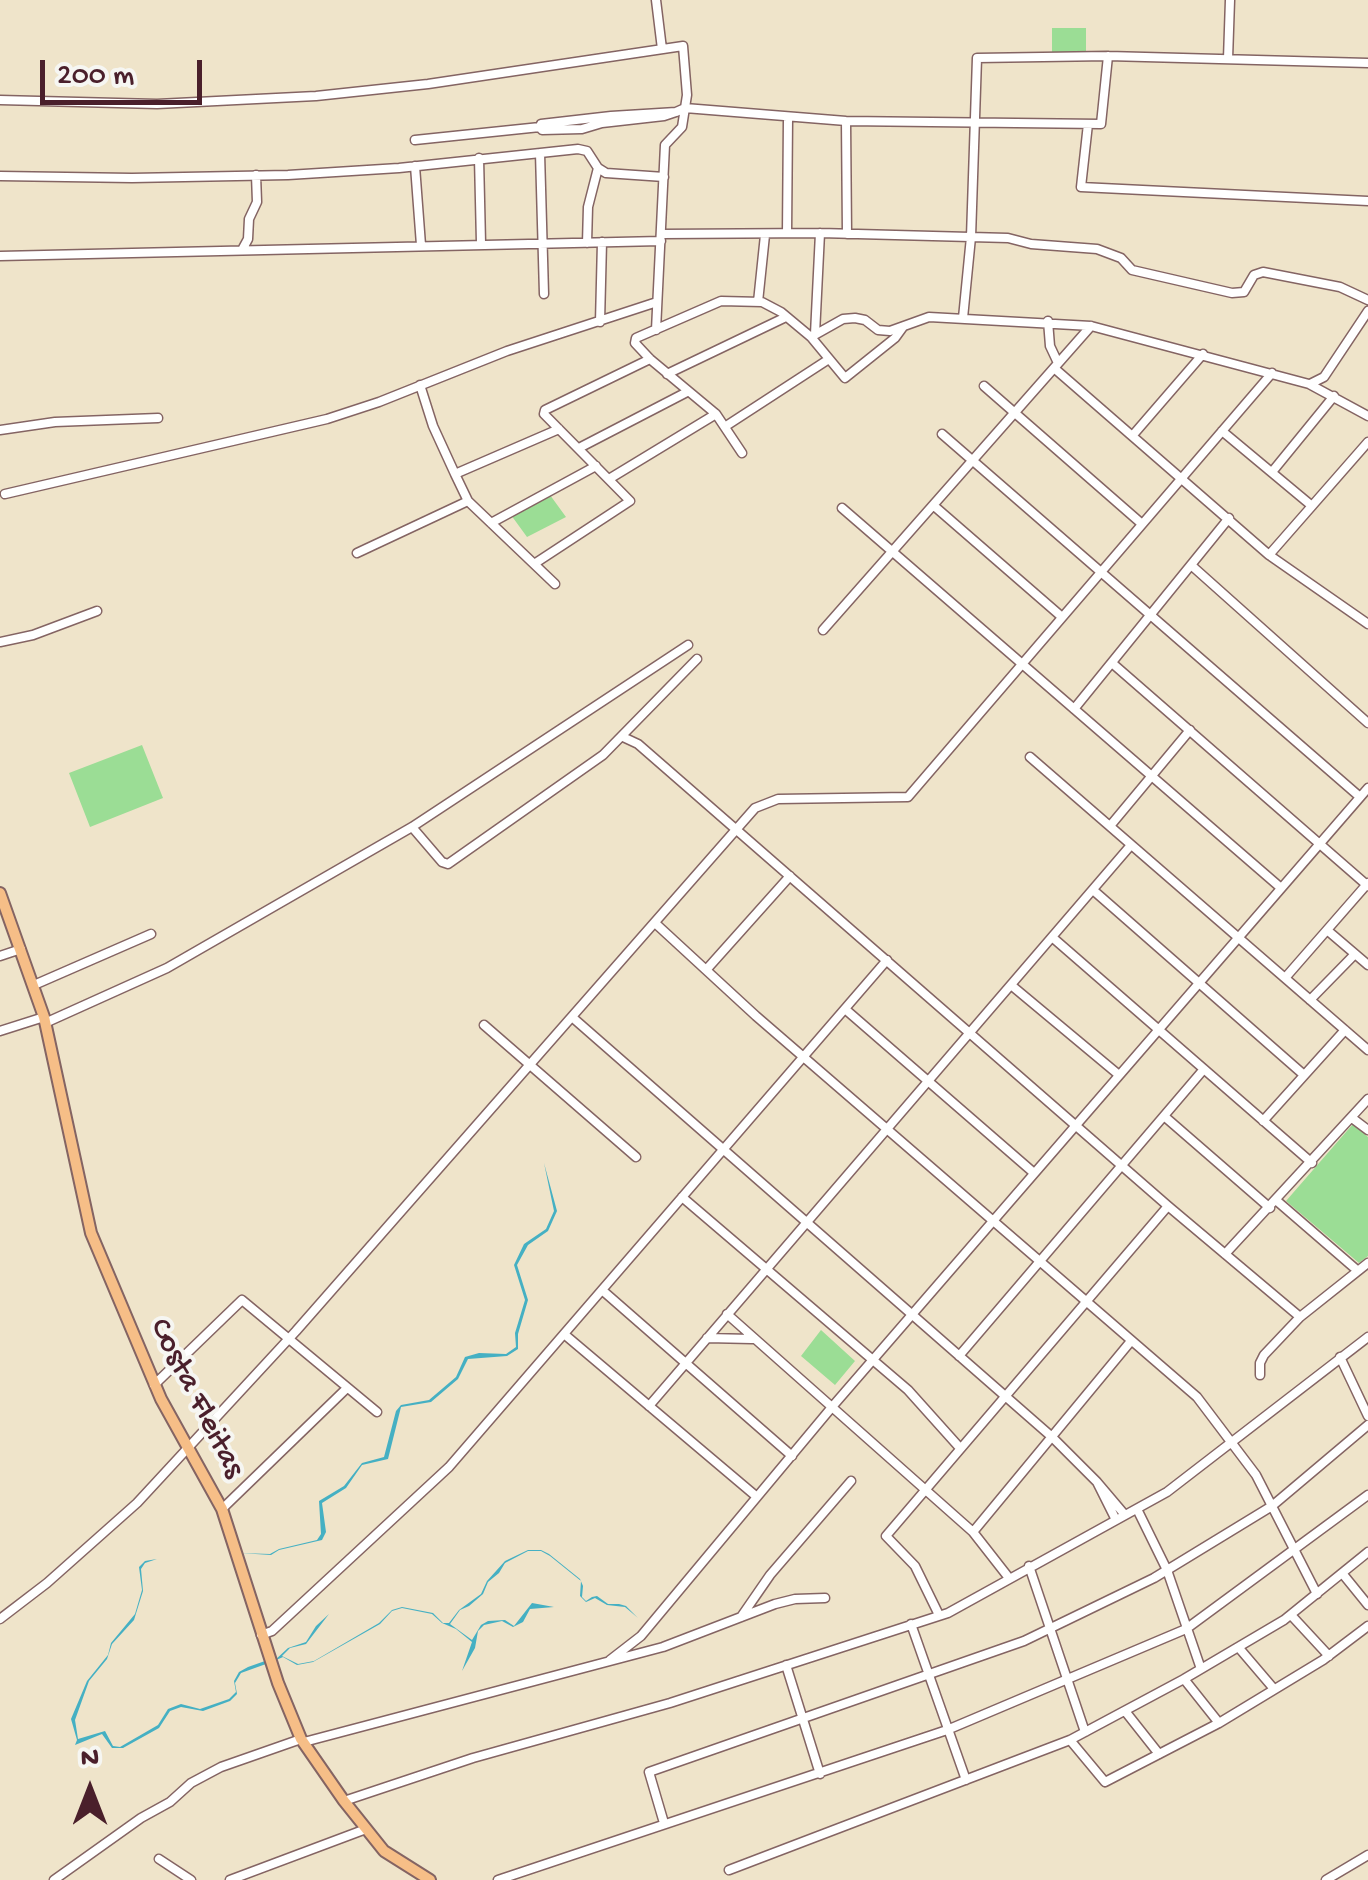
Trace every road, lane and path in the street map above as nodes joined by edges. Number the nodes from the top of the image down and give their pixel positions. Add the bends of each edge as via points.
1 (656, 0) edge
2 (1230, 0) edge
3 (662, 48) junction
4 (1108, 56) junction
5 (1228, 59) junction
6 (1368, 63) edge
7 (0, 100) edge
8 (680, 110) junction
9 (611, 116) junction
10 (788, 119) junction
11 (846, 121) junction
12 (602, 123) junction
13 (1088, 124) junction
14 (976, 125) junction
15 (540, 127) junction
16 (415, 140) dead end
17 (540, 153) junction
18 (480, 158) junction
19 (415, 166) junction
20 (598, 168) junction
21 (256, 175) junction
22 (0, 176) edge
23 (664, 176) junction
24 (1368, 201) edge
25 (787, 233) junction
26 (820, 233) junction
27 (846, 234) junction
28 (764, 235) junction
29 (972, 237) junction
30 (661, 238) junction
31 (587, 242) junction
32 (602, 242) junction
33 (481, 243) junction
34 (543, 243) junction
35 (421, 245) junction
36 (242, 250) junction
37 (0, 256) edge
38 (544, 294) dead end
39 (1368, 300) edge
40 (657, 302) junction
41 (758, 302) junction
42 (1368, 311) edge
43 (786, 317) junction
44 (963, 318) junction
45 (1048, 321) junction
46 (600, 322) junction
47 (1091, 326) junction
48 (903, 327) junction
49 (656, 330) junction
50 (813, 336) junction
51 (1203, 354) junction
52 (650, 359) junction
53 (829, 359) junction
54 (1056, 366) junction
55 (1272, 373) junction
56 (667, 374) junction
57 (1309, 384) junction
58 (420, 385) junction
59 (984, 386) dead end
60 (687, 392) junction
61 (1334, 396) junction
62 (1015, 412) junction
63 (716, 414) junction
64 (1368, 416) edge
65 (158, 418) dead end
66 (726, 426) junction
67 (559, 428) junction
68 (0, 430) edge
69 (1222, 431) junction
70 (942, 434) dead end
71 (1133, 435) junction
72 (1368, 442) edge
73 (580, 448) junction
74 (742, 453) dead end
75 (972, 461) junction
76 (596, 466) junction
77 (1272, 472) junction
78 (455, 474) junction
79 (1182, 477) junction
80 (609, 478) junction
81 (6, 494) dead end
82 (468, 502) junction
83 (934, 505) junction
84 (1312, 506) junction
85 (842, 508) dead end
86 (1230, 518) junction
87 (491, 523) junction
88 (1142, 524) junction
89 (892, 552) junction
90 (357, 553) dead end
91 (1270, 556) junction
92 (534, 564) junction
93 (1191, 565) junction
94 (1101, 572) junction
95 (555, 584) dead end
96 (97, 611) dead end
97 (1150, 615) junction
98 (1062, 617) junction
99 (1368, 624) edge
100 (823, 630) dead end
101 (0, 642) edge
102 (688, 645) dead end
103 (697, 659) dead end
104 (1112, 663) junction
105 (1022, 664) junction
106 (1074, 709) junction
107 (1368, 723) edge
108 (1190, 730) junction
109 (623, 738) junction
110 (1030, 757) dead end
111 (1152, 776) junction
112 (1368, 788) edge
113 (1360, 797) junction
114 (1110, 826) junction
115 (412, 827) junction
116 (736, 830) junction
117 (1320, 843) junction
118 (1132, 845) junction
119 (790, 876) junction
120 (1368, 885) edge
121 (1281, 888) junction
122 (1092, 890) junction
123 (0, 893) edge
124 (654, 923) junction
125 (1327, 930) junction
126 (152, 934) dead end
127 (1239, 936) junction
128 (1052, 937) junction
129 (20, 949) junction
130 (1355, 954) junction
131 (0, 956) edge
132 (887, 960) junction
133 (1368, 965) edge
134 (706, 970) junction
135 (1285, 978) junction
136 (1198, 984) junction
137 (1011, 985) junction
138 (34, 986) junction
139 (1310, 1000) junction
140 (845, 1009) junction
141 (572, 1017) junction
142 (45, 1020) junction
143 (484, 1025) dead end
144 (1158, 1029) junction
145 (1345, 1030) junction
146 (0, 1031) edge
147 (970, 1033) junction
148 (1368, 1050) edge
149 (804, 1057) junction
150 (530, 1065) junction
151 (1204, 1069) junction
152 (1119, 1075) junction
153 (1304, 1075) junction
154 (928, 1081) junction
155 (1368, 1099) edge
156 (1164, 1116) junction
157 (1352, 1118) junction
158 (1263, 1121) junction
159 (1076, 1125) junction
160 (887, 1129) junction
161 (1368, 1130) edge
162 (724, 1149) junction
163 (636, 1156) dead end
164 (1312, 1163) junction
165 (1122, 1165) junction
166 (1034, 1173) junction
167 (682, 1198) junction
168 (1273, 1204) junction
169 (1168, 1206) junction
170 (993, 1221) junction
171 (806, 1222) junction
172 (1225, 1254) junction
173 (1040, 1261) junction
174 (1368, 1263) edge
175 (766, 1269) junction
176 (1358, 1270) junction
177 (602, 1290) junction
178 (1085, 1301) junction
179 (727, 1314) junction
180 (912, 1315) junction
181 (1300, 1316) junction
182 (564, 1334) junction
183 (1368, 1336) edge
184 (707, 1338) junction
185 (288, 1339) junction
186 (755, 1340) junction
187 (1131, 1341) junction
188 (959, 1356) junction
189 (1340, 1357) junction
190 (873, 1360) junction
191 (686, 1363) junction
192 (1260, 1376) dead end
193 (154, 1384) junction
194 (347, 1388) junction
195 (1005, 1396) junction
196 (649, 1406) junction
197 (832, 1407) junction
198 (376, 1412) dead end
199 (1368, 1416) edge
200 (1368, 1425) edge
201 (1052, 1436) junction
202 (1233, 1442) junction
203 (188, 1446) junction
204 (960, 1448) junction
205 (792, 1456) junction
206 (851, 1480) dead end
207 (925, 1490) junction
208 (1368, 1494) edge
209 (758, 1497) junction
210 (1272, 1506) junction
211 (222, 1509) junction
212 (1137, 1509) junction
213 (1121, 1518) junction
214 (972, 1532) junction
215 (1294, 1549) junction
216 (1368, 1552) edge
217 (1029, 1566) junction
218 (1167, 1570) junction
219 (1342, 1573) junction
220 (1009, 1578) junction
221 (1317, 1594) junction
222 (825, 1598) dead end
223 (1368, 1605) edge
224 (1290, 1615) junction
225 (939, 1616) junction
226 (741, 1617) junction
227 (0, 1619) edge
228 (911, 1624) junction
229 (1368, 1626) edge
230 (1050, 1628) junction
231 (1186, 1629) junction
232 (261, 1635) junction
233 (1239, 1648) junction
234 (1328, 1656) junction
235 (610, 1660) junction
236 (786, 1666) junction
237 (1201, 1669) junction
238 (929, 1674) junction
239 (1184, 1679) junction
240 (1067, 1680) junction
241 (1274, 1689) junction
242 (1125, 1711) junction
243 (802, 1718) junction
244 (1219, 1723) junction
245 (947, 1730) junction
246 (1085, 1732) junction
247 (302, 1740) junction
248 (1070, 1740) junction
249 (1159, 1754) junction
250 (820, 1774) junction
251 (966, 1780) junction
252 (344, 1801) junction
253 (664, 1823) junction
254 (366, 1829) junction
255 (1368, 1855) edge
256 (159, 1859) dead end
257 (729, 1870) dead end
258 (54, 1880) edge
259 (191, 1880) edge
260 (230, 1880) edge
261 (430, 1880) edge
262 (498, 1880) edge
263 (1326, 1880) edge

1 - 3 street
2 - 5 street
3 - 7 street via 316,96 156,104
3 - 8 street via 684,46
4 - 5 street
4 - 13 street via 1101,124
4 - 14 street via 977,58
5 - 6 street
8 - 9 street
8 - 10 street
8 - 12 street
8 - 23 street via 681,132 665,145
9 - 12 street
9 - 15 street
10 - 11 street
10 - 25 street
11 - 14 street
11 - 27 street
12 - 15 street
13 - 14 street
13 - 24 street via 1081,187
14 - 29 street
15 - 16 street
17 - 18 street
17 - 20 street via 582,149
17 - 34 street
18 - 19 street
18 - 33 street
19 - 21 street
19 - 35 street
20 - 23 street via 617,176
20 - 31 street
21 - 22 street
21 - 36 street
23 - 30 street
25 - 26 street
25 - 28 street
26 - 27 street
26 - 50 street
27 - 29 street
28 - 30 street
28 - 41 street
29 - 39 street via 1096,248 1132,270 1232,293 1246,291 1262,272 1340,287
29 - 44 street
30 - 32 street
30 - 40 street
31 - 32 street
31 - 34 street
32 - 46 street
33 - 34 street
33 - 35 street
34 - 38 street
35 - 36 street
36 - 37 street
40 - 46 street
40 - 49 street
41 - 43 street
41 - 49 street via 721,301
42 - 57 street via 1324,377
43 - 50 street
43 - 56 street
44 - 45 street
44 - 48 street via 925,318
45 - 47 street
45 - 54 street
46 - 58 street
47 - 51 street
47 - 54 street
48 - 50 street via 884,331 850,318
48 - 53 street via 847,378
49 - 52 street via 635,340
50 - 53 street
51 - 55 street
51 - 71 street
52 - 56 street
52 - 67 street via 544,410
53 - 66 street
54 - 62 street
54 - 71 street
55 - 57 street
55 - 69 street
56 - 60 street
57 - 61 street
58 - 78 street
58 - 81 street via 327,418
59 - 62 street
60 - 63 street
60 - 73 street
61 - 64 street
61 - 77 street
62 - 75 street
62 - 88 street
63 - 66 street
63 - 80 street
65 - 68 street
66 - 74 street
67 - 73 street
67 - 78 street
69 - 77 street
69 - 79 street
70 - 75 street
71 - 79 street
72 - 84 street
73 - 76 street
75 - 83 street
75 - 94 street
76 - 80 street
76 - 87 street
77 - 84 street
78 - 82 street
79 - 86 street
79 - 88 street
80 - 92 street via 630,500
82 - 87 street
82 - 90 street
83 - 89 street
83 - 98 street
84 - 91 street
85 - 89 street
86 - 91 street
86 - 93 street
87 - 92 street
88 - 94 street
89 - 100 street
89 - 105 street
91 - 99 street
92 - 95 street
93 - 97 street
93 - 107 street
94 - 97 street
94 - 98 street
96 - 101 street
97 - 104 street
97 - 113 street
98 - 105 street
102 - 115 street
103 - 109 street
104 - 106 street
104 - 108 street
105 - 106 street
105 - 116 street via 908,797 778,798 755,808
106 - 111 street
108 - 111 street
108 - 117 street
109 - 115 street via 448,864
109 - 116 street
110 - 114 street
111 - 114 street
111 - 121 street
112 - 113 street
113 - 117 street
114 - 118 street
115 - 142 street via 167,968
116 - 119 street
116 - 124 street
117 - 120 street
117 - 121 street
118 - 122 street
118 - 127 street
119 - 132 street
119 - 134 street
120 - 125 street
121 - 127 street
122 - 128 street
122 - 136 street
123 - 129 main road, Costa Fleitas
124 - 134 street
124 - 141 street
125 - 130 street
125 - 135 street
126 - 138 street
127 - 135 street
127 - 136 street
128 - 137 street
128 - 144 street
129 - 131 street
129 - 138 main road, Costa Fleitas
130 - 133 street
130 - 139 street
132 - 140 street
132 - 147 street
134 - 149 street
135 - 139 street
136 - 144 street
136 - 153 street
137 - 147 street
137 - 152 street
138 - 142 main road, Costa Fleitas
139 - 145 street
140 - 149 street
140 - 154 street
141 - 150 street
141 - 162 street
142 - 146 street
142 - 193 main road, Costa Fleitas via 86,1220
143 - 150 street
144 - 151 street
144 - 152 street
145 - 148 street
145 - 153 street
147 - 154 street
147 - 159 street
149 - 160 street
149 - 162 street
150 - 163 street
150 - 185 street
151 - 156 street
151 - 158 street
152 - 159 street
153 - 158 street
154 - 160 street
154 - 166 street
155 - 157 street
156 - 165 street
156 - 168 street
157 - 161 street
157 - 164 street
158 - 164 street
159 - 165 street
159 - 166 street
160 - 170 street
160 - 171 street
162 - 167 street
162 - 171 street
164 - 168 street
165 - 169 street
165 - 173 street
166 - 170 street
167 - 175 street
167 - 177 street
168 - 172 street
168 - 176 street
169 - 172 street
169 - 178 street
170 - 173 street
170 - 180 street
171 - 175 street
171 - 180 street
172 - 181 street
173 - 178 street
173 - 188 street
174 - 176 street
175 - 179 street
175 - 190 street
176 - 181 street
177 - 182 street
177 - 191 street
178 - 187 street
178 - 195 street
179 - 184 street
179 - 186 street
180 - 188 street
180 - 190 street
181 - 192 street via 1264,1355
182 - 196 street
182 - 232 street via 449,1467
183 - 189 street
184 - 186 street
184 - 191 street
185 - 193 street via 242,1300
185 - 194 street
185 - 203 street
186 - 197 street
187 - 201 street
187 - 202 street via 1197,1398
188 - 195 street
189 - 199 street
189 - 202 street
190 - 197 street
190 - 204 street
191 - 196 street
191 - 205 street
193 - 203 main road, Costa Fleitas
194 - 198 street
194 - 211 street
195 - 201 street
195 - 204 street
196 - 209 street
197 - 205 street
197 - 207 street
200 - 210 street
201 - 213 street
201 - 214 street
202 - 210 street
202 - 212 street
203 - 211 main road, Costa Fleitas
203 - 227 street via 120,1520
204 - 207 street
205 - 209 street
206 - 226 street
207 - 214 street
207 - 225 street via 886,1536 915,1566
208 - 215 street
209 - 235 street via 641,1636
210 - 215 street
210 - 218 street
211 - 232 main road, Costa Fleitas
212 - 213 street
212 - 218 street
213 - 217 street
214 - 220 street
215 - 221 street
215 - 231 street
216 - 219 street
217 - 220 street
217 - 230 street
218 - 230 street
218 - 231 street
219 - 221 street
219 - 223 street
220 - 225 street
221 - 224 street
222 - 226 street via 795,1599
224 - 233 street
224 - 234 street
225 - 228 street
226 - 235 street
228 - 236 street
228 - 238 street
229 - 234 street
230 - 238 street
230 - 240 street
231 - 237 street
231 - 240 street
232 - 247 main road, Costa Fleitas
233 - 237 street
233 - 241 street
234 - 241 street
235 - 247 street
236 - 243 street
236 - 252 street
237 - 239 street
238 - 243 street
238 - 245 street
239 - 242 street
239 - 244 street
240 - 245 street
240 - 246 street
241 - 244 street
242 - 246 street
242 - 249 street
243 - 250 street
243 - 253 street via 649,1772
244 - 249 street
245 - 250 street
245 - 251 street
246 - 248 street
247 - 252 main road, Costa Fleitas
247 - 258 street via 191,1783
248 - 249 street via 1105,1782
248 - 251 street
250 - 253 street
251 - 257 street
252 - 254 main road, Costa Fleitas
253 - 262 street
254 - 260 street
254 - 261 main road, Costa Fleitas via 390,1856
255 - 263 street
256 - 259 street

